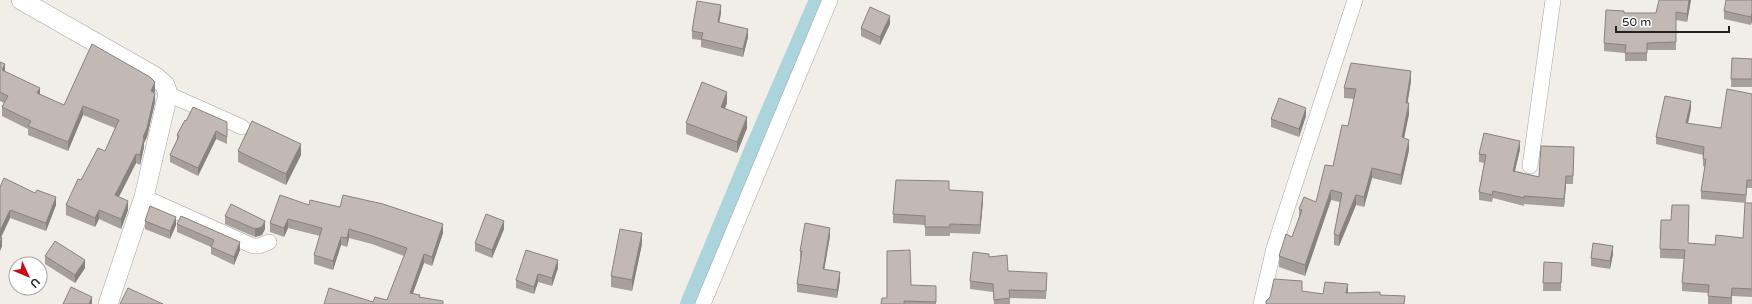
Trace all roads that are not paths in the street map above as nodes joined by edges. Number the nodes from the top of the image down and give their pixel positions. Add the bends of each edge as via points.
1 (20, 0) edge
2 (830, 0) edge
3 (1355, 0) edge
4 (1553, 0) edge
5 (168, 94) junction
6 (242, 127) dead end
7 (1530, 166) dead end
8 (144, 197) junction
9 (269, 242) dead end
10 (108, 304) edge
11 (703, 304) edge
12 (1261, 304) edge

1 - 5 street via 156,77 165,85
2 - 11 street
3 - 12 street via 1274,248
4 - 7 street
5 - 6 street
5 - 8 street
8 - 9 street via 253,246
8 - 10 street

